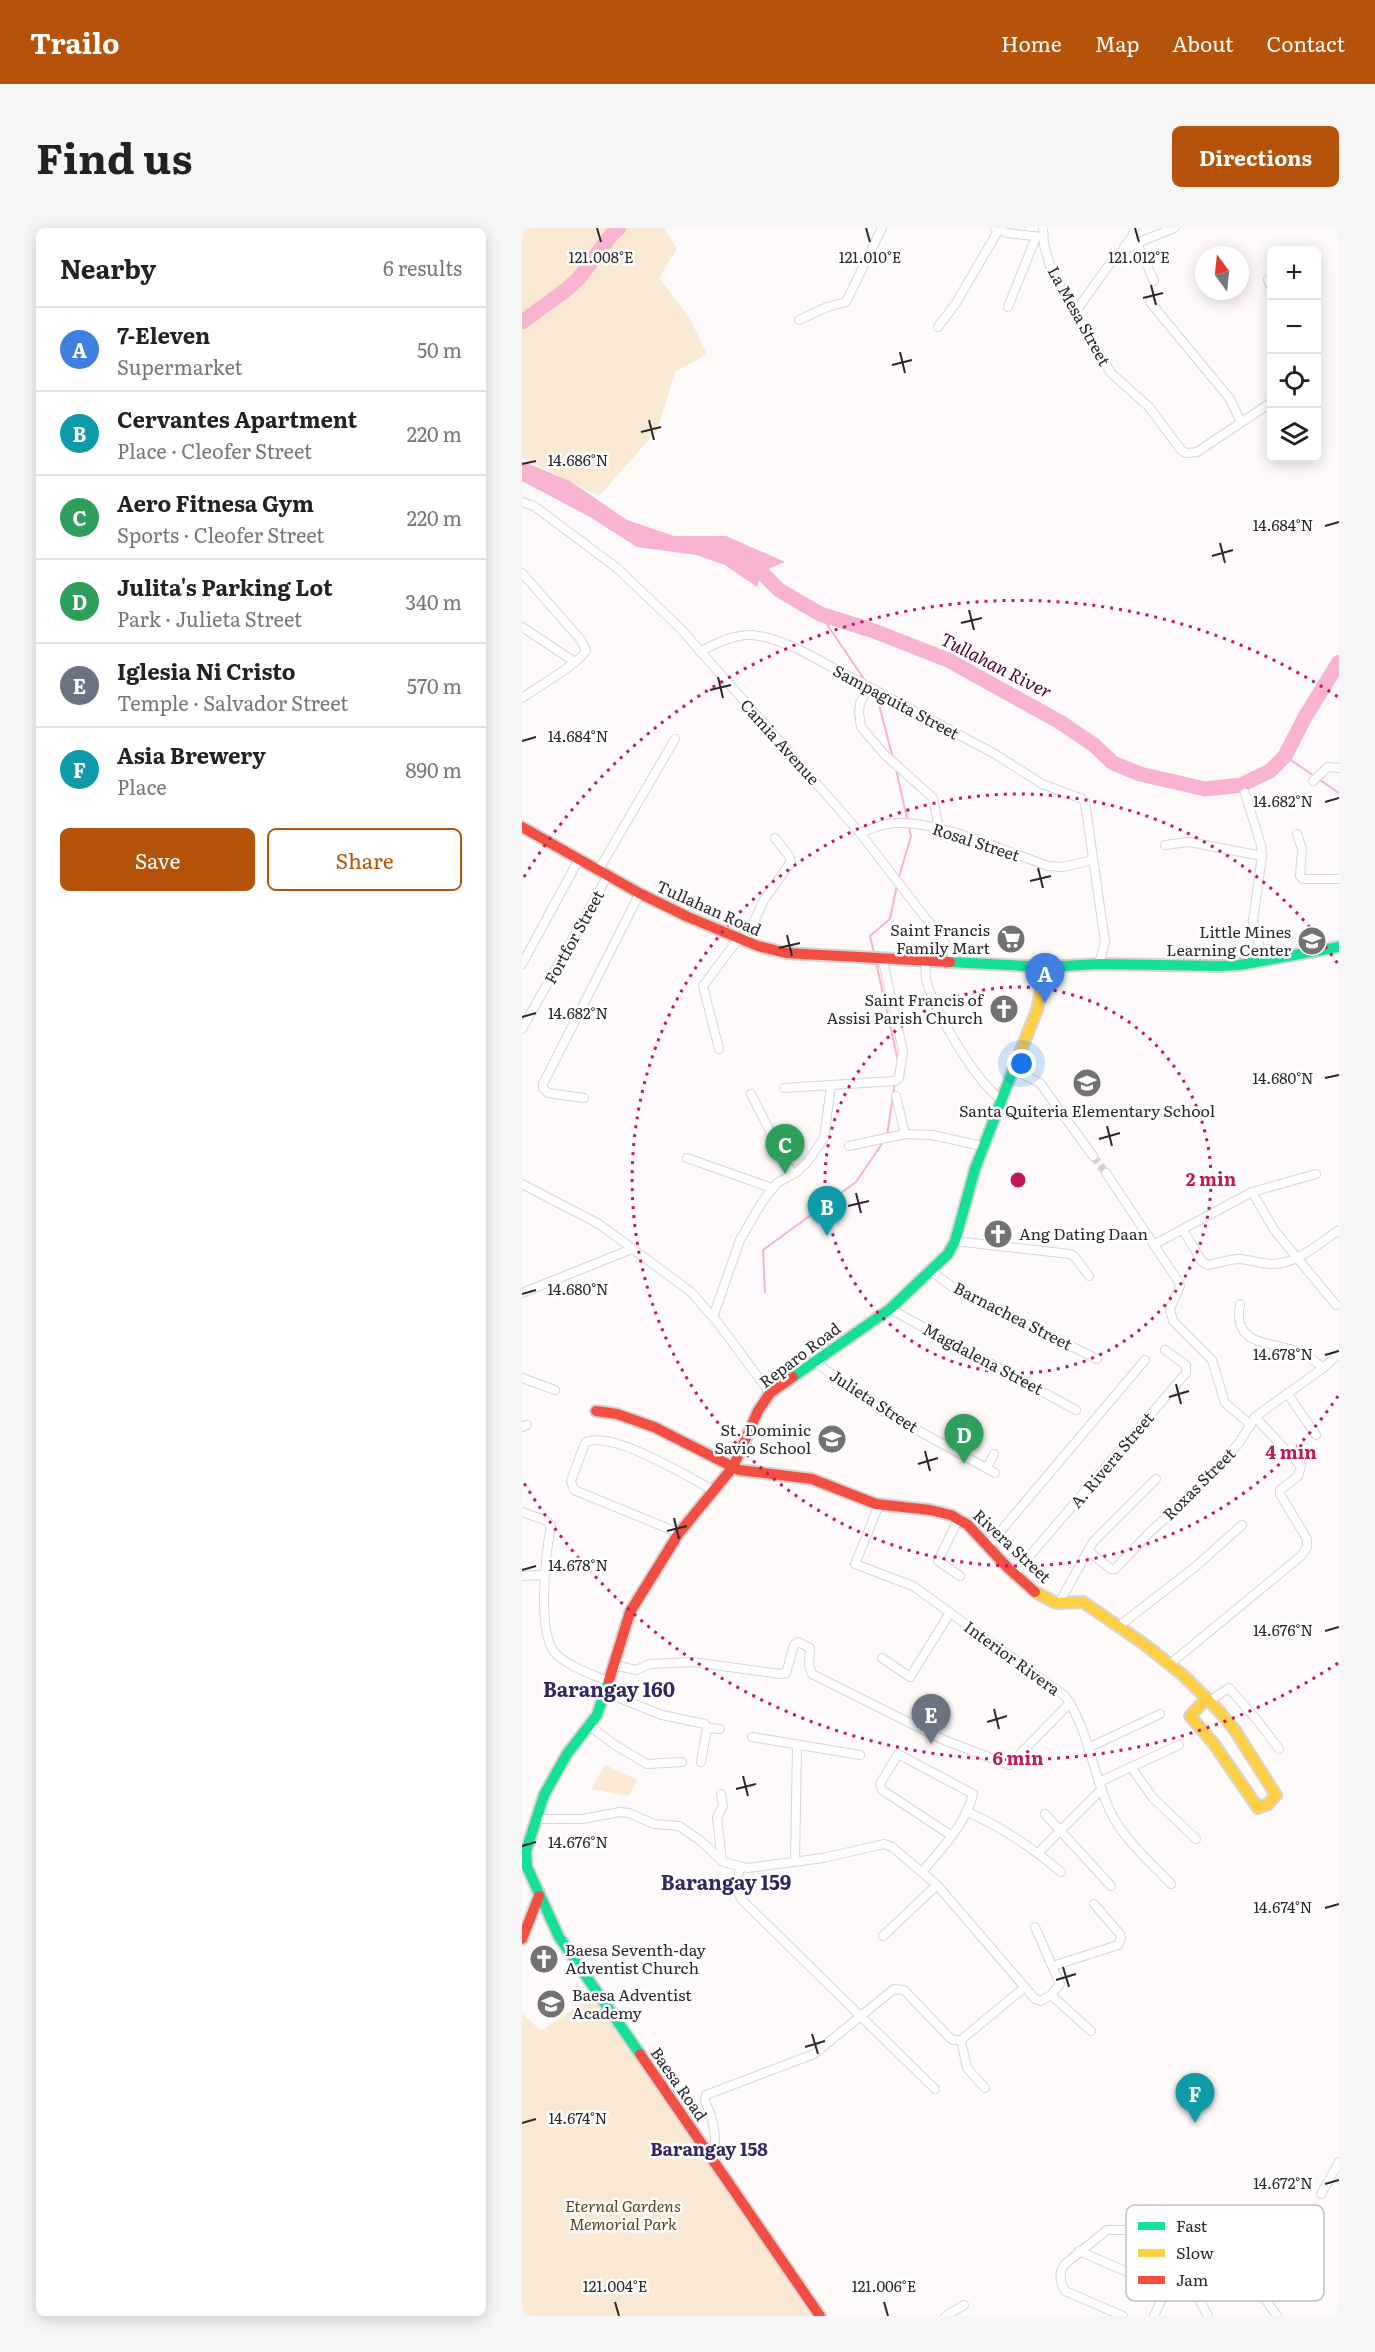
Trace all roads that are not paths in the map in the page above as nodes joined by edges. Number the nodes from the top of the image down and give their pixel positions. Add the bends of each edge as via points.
1 (882, 228) edge
2 (1135, 228) edge
3 (1174, 228) edge
4 (997, 230) edge
5 (1041, 234) edge
6 (1137, 243) junction
7 (1121, 251) junction
8 (1154, 281) dead end
9 (1150, 302) dead end
10 (1008, 307) dead end
11 (1076, 311) junction
12 (799, 320) dead end
13 (938, 327) dead end
14 (1267, 405) edge
15 (1241, 422) junction
16 (522, 502) edge
17 (522, 573) edge
18 (522, 627) edge
19 (700, 651) junction
20 (575, 662) junction
21 (868, 688) junction
22 (522, 698) edge
23 (675, 739) dead end
24 (1339, 768) edge
25 (1313, 781) dead end
26 (1245, 793) dead end
27 (522, 827) edge
28 (939, 828) junction
29 (860, 834) junction
30 (1297, 834) dead end
31 (775, 838) dead end
32 (1165, 845) dead end
33 (1262, 856) junction
34 (1093, 860) junction
35 (578, 861) junction
36 (603, 874) junction
37 (1339, 879) edge
38 (640, 893) junction
39 (742, 940) junction
40 (1339, 947) edge
41 (882, 957) junction
42 (925, 960) junction
43 (1263, 961) junction
44 (955, 963) junction
45 (522, 964) edge
46 (1099, 964) junction
47 (1046, 967) junction
48 (522, 1029) edge
49 (719, 1049) dead end
50 (1013, 1070) junction
51 (831, 1086) junction
52 (784, 1089) dead end
53 (751, 1094) dead end
54 (896, 1096) dead end
55 (584, 1098) dead end
56 (1002, 1100) junction
57 (905, 1134) junction
58 (849, 1146) dead end
59 (982, 1146) junction
60 (1093, 1155) tunnel mouth
61 (687, 1158) dead end
62 (1106, 1173) tunnel mouth
63 (792, 1174) junction
64 (1316, 1174) dead end
65 (522, 1184) edge
66 (772, 1188) junction
67 (1252, 1192) junction
68 (1184, 1230) junction
69 (1339, 1230) edge
70 (955, 1241) junction
71 (1155, 1244) junction
72 (632, 1249) junction
73 (1296, 1259) junction
74 (931, 1271) junction
75 (1089, 1276) dead end
76 (522, 1293) edge
77 (1240, 1304) dead end
78 (1336, 1305) dead end
79 (890, 1309) junction
80 (713, 1317) junction
81 (1165, 1350) dead end
82 (1339, 1354) edge
83 (1097, 1359) dead end
84 (1145, 1360) dead end
85 (815, 1362) junction
86 (1323, 1368) junction
87 (522, 1378) edge
88 (555, 1390) dead end
89 (770, 1393) junction
90 (1287, 1393) junction
91 (1076, 1410) dead end
92 (596, 1411) dead end
93 (1253, 1421) junction
94 (1316, 1435) dead end
95 (994, 1454) dead end
96 (733, 1467) junction
97 (987, 1467) junction
98 (995, 1473) dead end
99 (1156, 1479) dead end
100 (714, 1491) junction
101 (879, 1505) junction
102 (522, 1512) edge
103 (959, 1518) junction
104 (1242, 1525) dead end
105 (679, 1533) junction
106 (988, 1546) junction
107 (1088, 1551) junction
108 (1015, 1573) junction
109 (543, 1575) junction
110 (522, 1576) edge
111 (960, 1576) dead end
112 (1059, 1604) junction
113 (950, 1612) junction
114 (1119, 1626) junction
115 (882, 1658) dead end
116 (1170, 1664) junction
117 (614, 1665) junction
118 (608, 1688) junction
119 (1208, 1700) junction
120 (1070, 1702) junction
121 (1160, 1714) dead end
122 (588, 1725) junction
123 (706, 1727) junction
124 (720, 1729) dead end
125 (752, 1737) dead end
126 (1179, 1745) dead end
127 (796, 1746) junction
128 (1088, 1748) junction
129 (1279, 1749) dead end
130 (860, 1755) dead end
131 (682, 1762) dead end
132 (702, 1762) dead end
133 (1131, 1767) junction
134 (1101, 1785) junction
135 (721, 1794) dead end
136 (966, 1811) junction
137 (1045, 1815) dead end
138 (536, 1819) junction
139 (1061, 1830) junction
140 (952, 1836) junction
141 (1196, 1839) dead end
142 (1038, 1853) junction
143 (722, 1861) junction
144 (795, 1862) junction
145 (740, 1867) junction
146 (922, 1871) junction
147 (1060, 1872) dead end
148 (1171, 1884) dead end
149 (937, 1885) junction
150 (1111, 1886) dead end
151 (539, 1896) junction
152 (1094, 1904) dead end
153 (1035, 1927) dead end
154 (883, 1936) dead end
155 (522, 1939) edge
156 (1053, 1966) junction
157 (1025, 1986) junction
158 (1050, 1995) junction
159 (861, 2016) junction
160 (1091, 2031) dead end
161 (961, 2040) junction
162 (985, 2088) dead end
163 (935, 2089) dead end
164 (710, 2155) junction
165 (1339, 2162) edge
166 (1321, 2194) dead end
167 (1126, 2230) edge
168 (1079, 2251) junction
169 (1126, 2272) edge
170 (1161, 2301) edge
171 (1200, 2301) edge
172 (1267, 2301) edge
173 (964, 2305) dead end
174 (820, 2316) edge
175 (946, 2316) edge
176 (1123, 2316) edge
177 (1154, 2316) edge
178 (1208, 2316) edge
179 (1277, 2316) edge

1 - 12 street via 846,302
2 - 7 street
3 - 6 street
4 - 5 street
4 - 13 street
5 - 10 street
5 - 11 street, La Mesa Street via 1052,272
6 - 7 street
6 - 8 street
7 - 11 street
9 - 15 street via 1230,399
11 - 15 street, La Mesa Street via 1111,373 1149,407 1186,453 1197,452
14 - 15 street, La Mesa Street
16 - 19 street, Camia Avenue via 534,506 617,568
17 - 20 street via 585,645 586,654
18 - 20 street
19 - 21 street, Sampaguita Street via 721,640 747,634 771,637
19 - 29 street, Camia Avenue
20 - 22 street
21 - 28 street via 860,703 861,727 884,754 933,798
21 - 34 street, Sampaguita Street via 995,754 1042,784 1085,802
23 - 36 street, Fortfor Street
24 - 25 street via 1328,767
26 - 33 street
27 - 35 main road, Tullahan Road
28 - 29 street, Rosal Street via 893,823
28 - 34 street, Rosal Street via 1048,866
29 - 44 street, Camia Avenue via 951,951
30 - 37 street via 1302,849 1300,876
31 - 39 street via 791,862
32 - 33 street via 1189,842
33 - 43 street via 1252,921
34 - 46 street via 1105,942
35 - 36 main road, Tullahan Road
35 - 45 street
36 - 38 main road, Tullahan Road
36 - 48 street, Fortfor Street
38 - 39 main road, Tullahan Road
38 - 55 street via 543,1083 548,1093
39 - 41 main road, Tullahan Road via 786,953
39 - 49 street via 703,986
40 - 43 main road, Tullahan Road
41 - 42 main road, Tullahan Road
41 - 51 street via 903,1051 899,1078
42 - 44 main road, Tullahan Road
42 - 56 street via 927,982 946,1025 971,1065
43 - 46 main road, Tullahan Road via 1219,966
44 - 47 main road, Tullahan Road
46 - 47 main road, Tullahan Road
47 - 50 main road, Reparo Road via 1037,1010
50 - 56 main road, Reparo Road
50 - 60 street via 1040,1083
51 - 52 street
51 - 63 street via 824,1138 808,1161
53 - 63 street
54 - 57 street
56 - 59 main road, Reparo Road
57 - 58 street
57 - 59 street via 932,1135
59 - 70 main road, Reparo Road
61 - 66 street
62 - 71 street
63 - 66 street
64 - 67 street
65 - 72 street via 599,1224
66 - 80 street via 740,1240
67 - 68 street
67 - 73 street
68 - 71 street
68 - 73 street via 1207,1265 1226,1260 1273,1264
69 - 73 street
70 - 74 main road, Reparo Road
70 - 75 street via 1070,1254
71 - 93 street via 1180,1286 1170,1309 1173,1321 1212,1359 1225,1403
72 - 76 street
72 - 80 street via 691,1292
73 - 78 street
74 - 79 main road, Reparo Road
74 - 83 street, Barnachea Street via 954,1288
77 - 86 street via 1240,1327 1251,1338 1301,1353
79 - 85 main road, Reparo Road
79 - 91 street, Magdalena Street
80 - 89 street
81 - 108 street, A. Rivera Street via 1186,1365 1186,1373
82 - 86 street, Roxas Street
84 - 106 street
85 - 89 main road, Reparo Road
85 - 97 street, Julieta Street via 881,1410
86 - 90 street, Roxas Street
87 - 88 street
89 - 96 main road, Reparo Road
90 - 93 street, Roxas Street
90 - 94 street
92 - 96 main road, Rivera Street via 645,1421
93 - 107 street, Roxas Street via 1202,1485 1113,1570
93 - 116 street via 1301,1466 1298,1476 1280,1490 1307,1539 1307,1547
95 - 97 street
96 - 100 main road, Reparo Road
96 - 101 main road, Rivera Street via 822,1481 856,1499
97 - 98 street, Julieta Street
99 - 107 street
100 - 105 main road, Reparo Road
100 - 105 street via 638,1450 602,1440 585,1443 570,1481 574,1490
101 - 103 main road, Rivera Street
101 - 113 street, Interior Rivera via 855,1564 913,1586
102 - 109 street via 550,1523
103 - 106 main road, Rivera Street
103 - 111 street via 938,1561
104 - 114 street
105 - 117 main road, Reparo Road via 630,1612
106 - 108 main road, Rivera Street
107 - 112 street
108 - 112 main road, Rivera Street
109 - 110 street
109 - 118 street via 550,1646 563,1660
112 - 114 main road, Rivera Street via 1083,1602
113 - 115 street via 910,1677
113 - 120 street, Interior Rivera
114 - 116 main road, Rivera Street
116 - 119 main road, Rivera Street
117 - 118 main road, Reparo Road
117 - 120 street via 636,1670 650,1664 692,1662 780,1674 786,1673 798,1642 810,1648 812,1674 945,1740 1009,1765
118 - 122 main road, Reparo Road via 597,1715
118 - 123 street via 662,1715
119 - 119 main road, Rivera Street via 1190,1716 1258,1808 1262,1808 1276,1795 1234,1730
119 - 129 street via 1229,1688
120 - 128 street, Interior Rivera
121 - 128 street
122 - 131 street via 647,1764
122 - 138 main road, Reparo Road via 554,1775
123 - 124 street
123 - 132 street
125 - 127 street
126 - 133 street
127 - 130 street
127 - 144 street
128 - 134 street, Interior Rivera
133 - 134 street
133 - 141 street via 1154,1798
134 - 139 street
134 - 148 street, Interior Rivera via 1117,1823
135 - 143 street via 723,1806 717,1817
136 - 140 street
136 - 140 street via 973,1794 898,1754 880,1784 882,1790
136 - 142 street via 1004,1829
137 - 139 street
138 - 143 street via 629,1813 654,1824 679,1826
138 - 151 main road, Reparo Road via 526,1867
139 - 142 street
139 - 150 street
140 - 146 street
142 - 147 street
143 - 145 street
144 - 145 street
144 - 146 street via 884,1844
145 - 159 street via 736,1888 742,1900
146 - 149 street
149 - 154 street
149 - 157 street
151 - 155 main road
151 - 164 main road, Baesa Road via 559,1937
152 - 156 street via 1121,1940 1114,1947
153 - 156 street
156 - 158 street via 1060,1984
157 - 158 street via 1038,2000
157 - 161 street
158 - 160 street
159 - 161 street via 894,1989 902,1989 950,2038
159 - 163 street
159 - 164 street via 809,2057 706,2095 715,2135 715,2150
161 - 162 street via 967,2068
164 - 174 main road, Baesa Road
165 - 166 street
167 - 168 street via 1107,2230
168 - 169 street
168 - 176 street via 1062,2268 1060,2280 1065,2290
170 - 177 street
171 - 178 street
172 - 179 street
173 - 175 street

